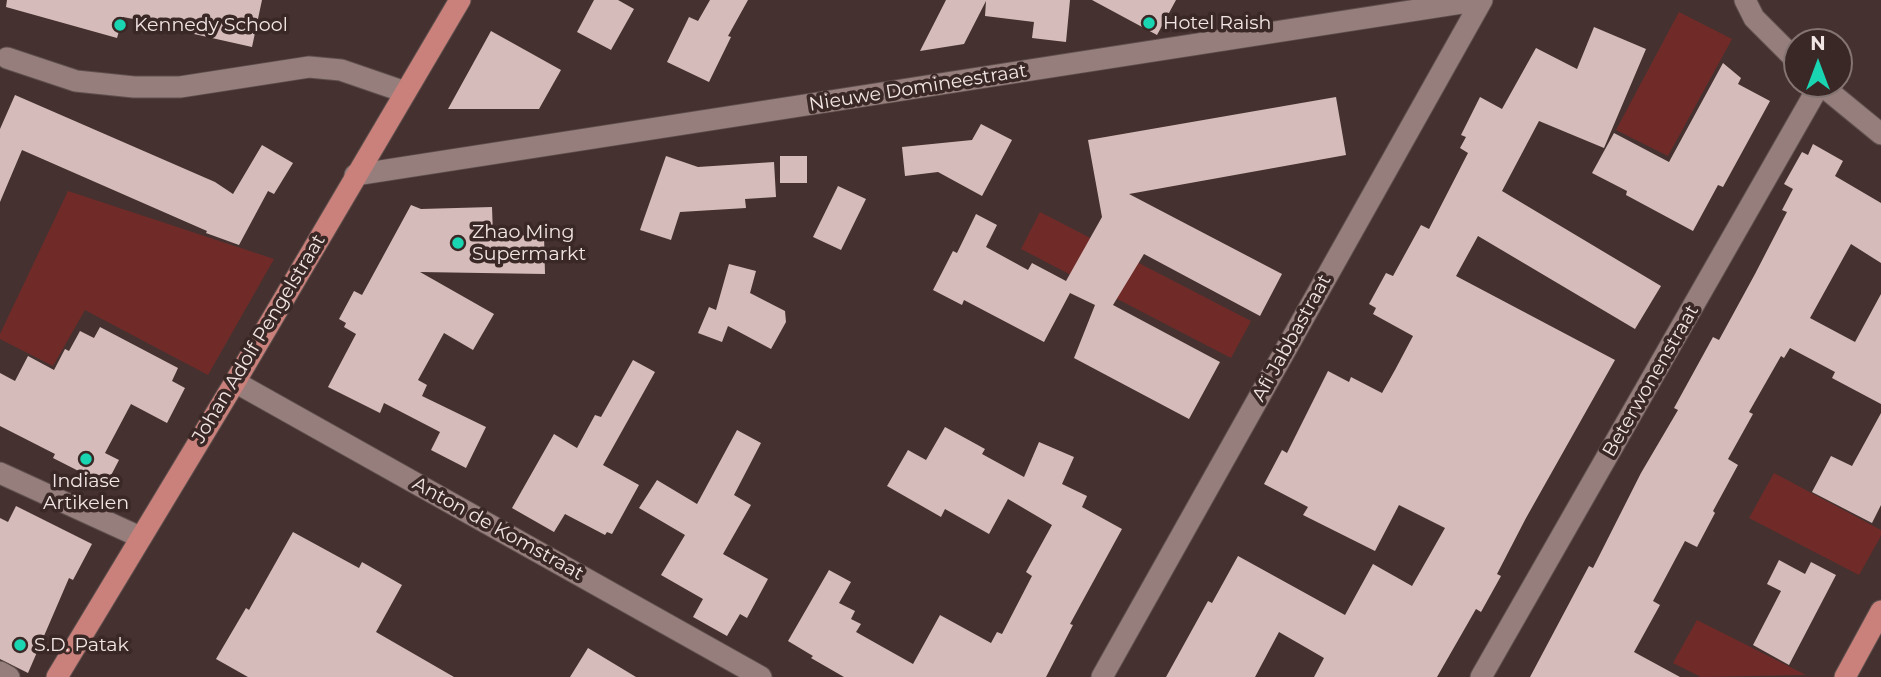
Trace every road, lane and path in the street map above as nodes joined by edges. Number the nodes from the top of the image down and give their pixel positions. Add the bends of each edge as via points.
1 (460, 0) edge
2 (1482, 0) edge
3 (1745, 0) edge
4 (1783, 47) edge
5 (6, 58) dead end
6 (405, 92) junction
7 (1812, 98) edge
8 (1837, 98) edge
9 (1881, 134) edge
10 (355, 176) junction
11 (235, 382) junction
12 (0, 473) edge
13 (140, 537) junction
14 (1881, 611) edge
15 (0, 672) edge
16 (9, 677) edge
17 (57, 677) edge
18 (761, 677) edge
19 (1102, 677) edge
20 (1481, 677) edge
21 (1845, 677) edge

1 - 6 main road, Johan Adolf Pengelstraat
2 - 10 street, Nieuwe Domineestraat
2 - 19 street, Afi Jabbastraat
3 - 4 street via 1754,18
5 - 6 street via 76,81 134,87 180,87 309,67 341,70
6 - 10 main road, Johan Adolf Pengelstraat
7 - 20 street, Beterwonenstraat
8 - 9 street
10 - 11 main road, Johan Adolf Pengelstraat
11 - 13 main road, Johan Adolf Pengelstraat
11 - 18 street, Anton de Komstraat
12 - 13 street
13 - 17 main road, Johan Adolf Pengelstraat
14 - 21 main road
15 - 16 street

